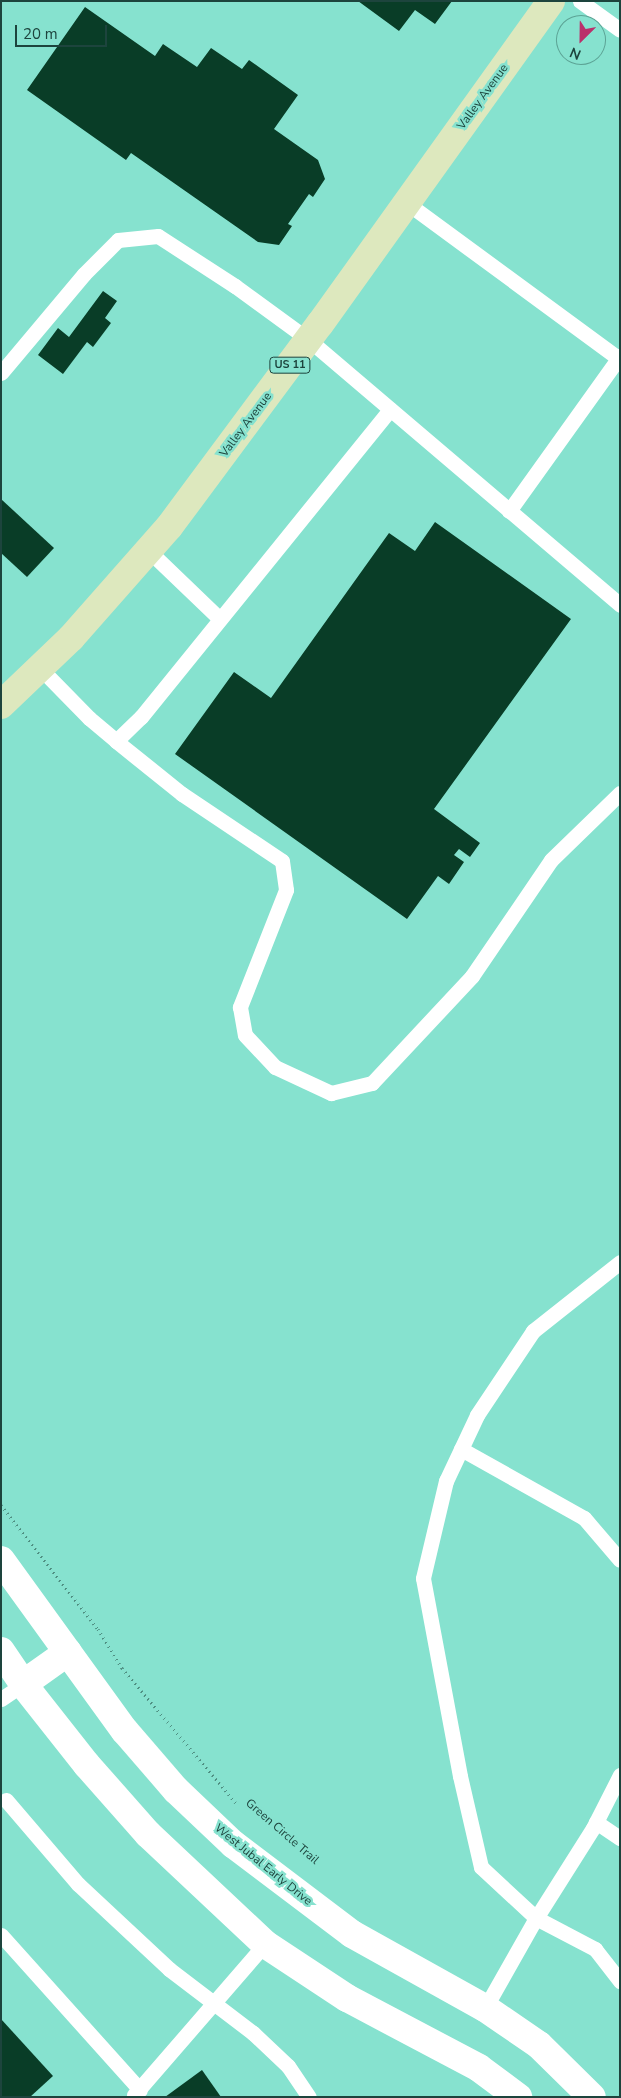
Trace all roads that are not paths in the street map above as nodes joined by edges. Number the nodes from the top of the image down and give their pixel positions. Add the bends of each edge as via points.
1 (551, 1) edge
2 (580, 1) edge
3 (620, 30) edge
4 (407, 203) junction
5 (309, 340) junction
6 (619, 357) edge
7 (1, 373) edge
8 (390, 409) junction
9 (509, 510) junction
10 (149, 551) junction
11 (620, 605) edge
12 (220, 618) junction
13 (41, 669) junction
14 (1, 705) edge
15 (116, 741) junction
16 (620, 793) edge
17 (620, 1262) edge
18 (461, 1449) junction
19 (1, 1560) edge
20 (620, 1560) edge
21 (1, 1651) edge
22 (68, 1652) junction
23 (12, 1692) edge
24 (620, 1775) edge
25 (3, 1799) edge
26 (596, 1822) junction
27 (620, 1838) edge
28 (536, 1918) junction
29 (1, 1935) edge
30 (266, 1944) junction
31 (620, 1981) edge
32 (214, 2004) junction
33 (485, 2008) junction
34 (136, 2093) edge
35 (309, 2097) edge
36 (518, 2097) edge
37 (592, 2097) edge

1 - 4 main road, Valley Avenue / US 11
2 - 3 lane
4 - 5 main road, Valley Avenue / US 11
4 - 6 lane
5 - 7 lane via 158,236 134,238 118,240 84,274
5 - 8 lane
5 - 10 main road, Valley Avenue / US 11
6 - 9 lane
8 - 9 lane
8 - 12 lane
9 - 11 lane
10 - 12 lane
10 - 13 main road, Valley Avenue / US 11
12 - 15 lane via 141,717
13 - 14 main road, Valley Avenue / US 11
13 - 15 lane
15 - 16 lane via 182,794 282,861 286,890 240,1007 245,1035 275,1067 331,1093 372,1083 472,976 552,860
17 - 18 lane via 533,1331 477,1415
18 - 20 lane via 584,1518
18 - 28 lane via 446,1481 423,1578 460,1776 481,1867
19 - 22 main road, West Jubal Early Drive
21 - 23 main road
22 - 23 main road
22 - 33 main road, West Jubal Early Drive via 131,1739 176,1790 233,1844 352,1934
23 - 30 main road via 148,1834
24 - 26 lane
25 - 32 lane via 78,1884 169,1969
26 - 27 lane
26 - 28 lane
28 - 31 lane via 595,1949
28 - 33 lane
29 - 34 lane
30 - 32 lane
30 - 36 main road via 363,2007 479,2068
32 - 34 lane
32 - 35 lane via 254,2033 288,2066
33 - 37 main road, West Jubal Early Drive via 539,2045

